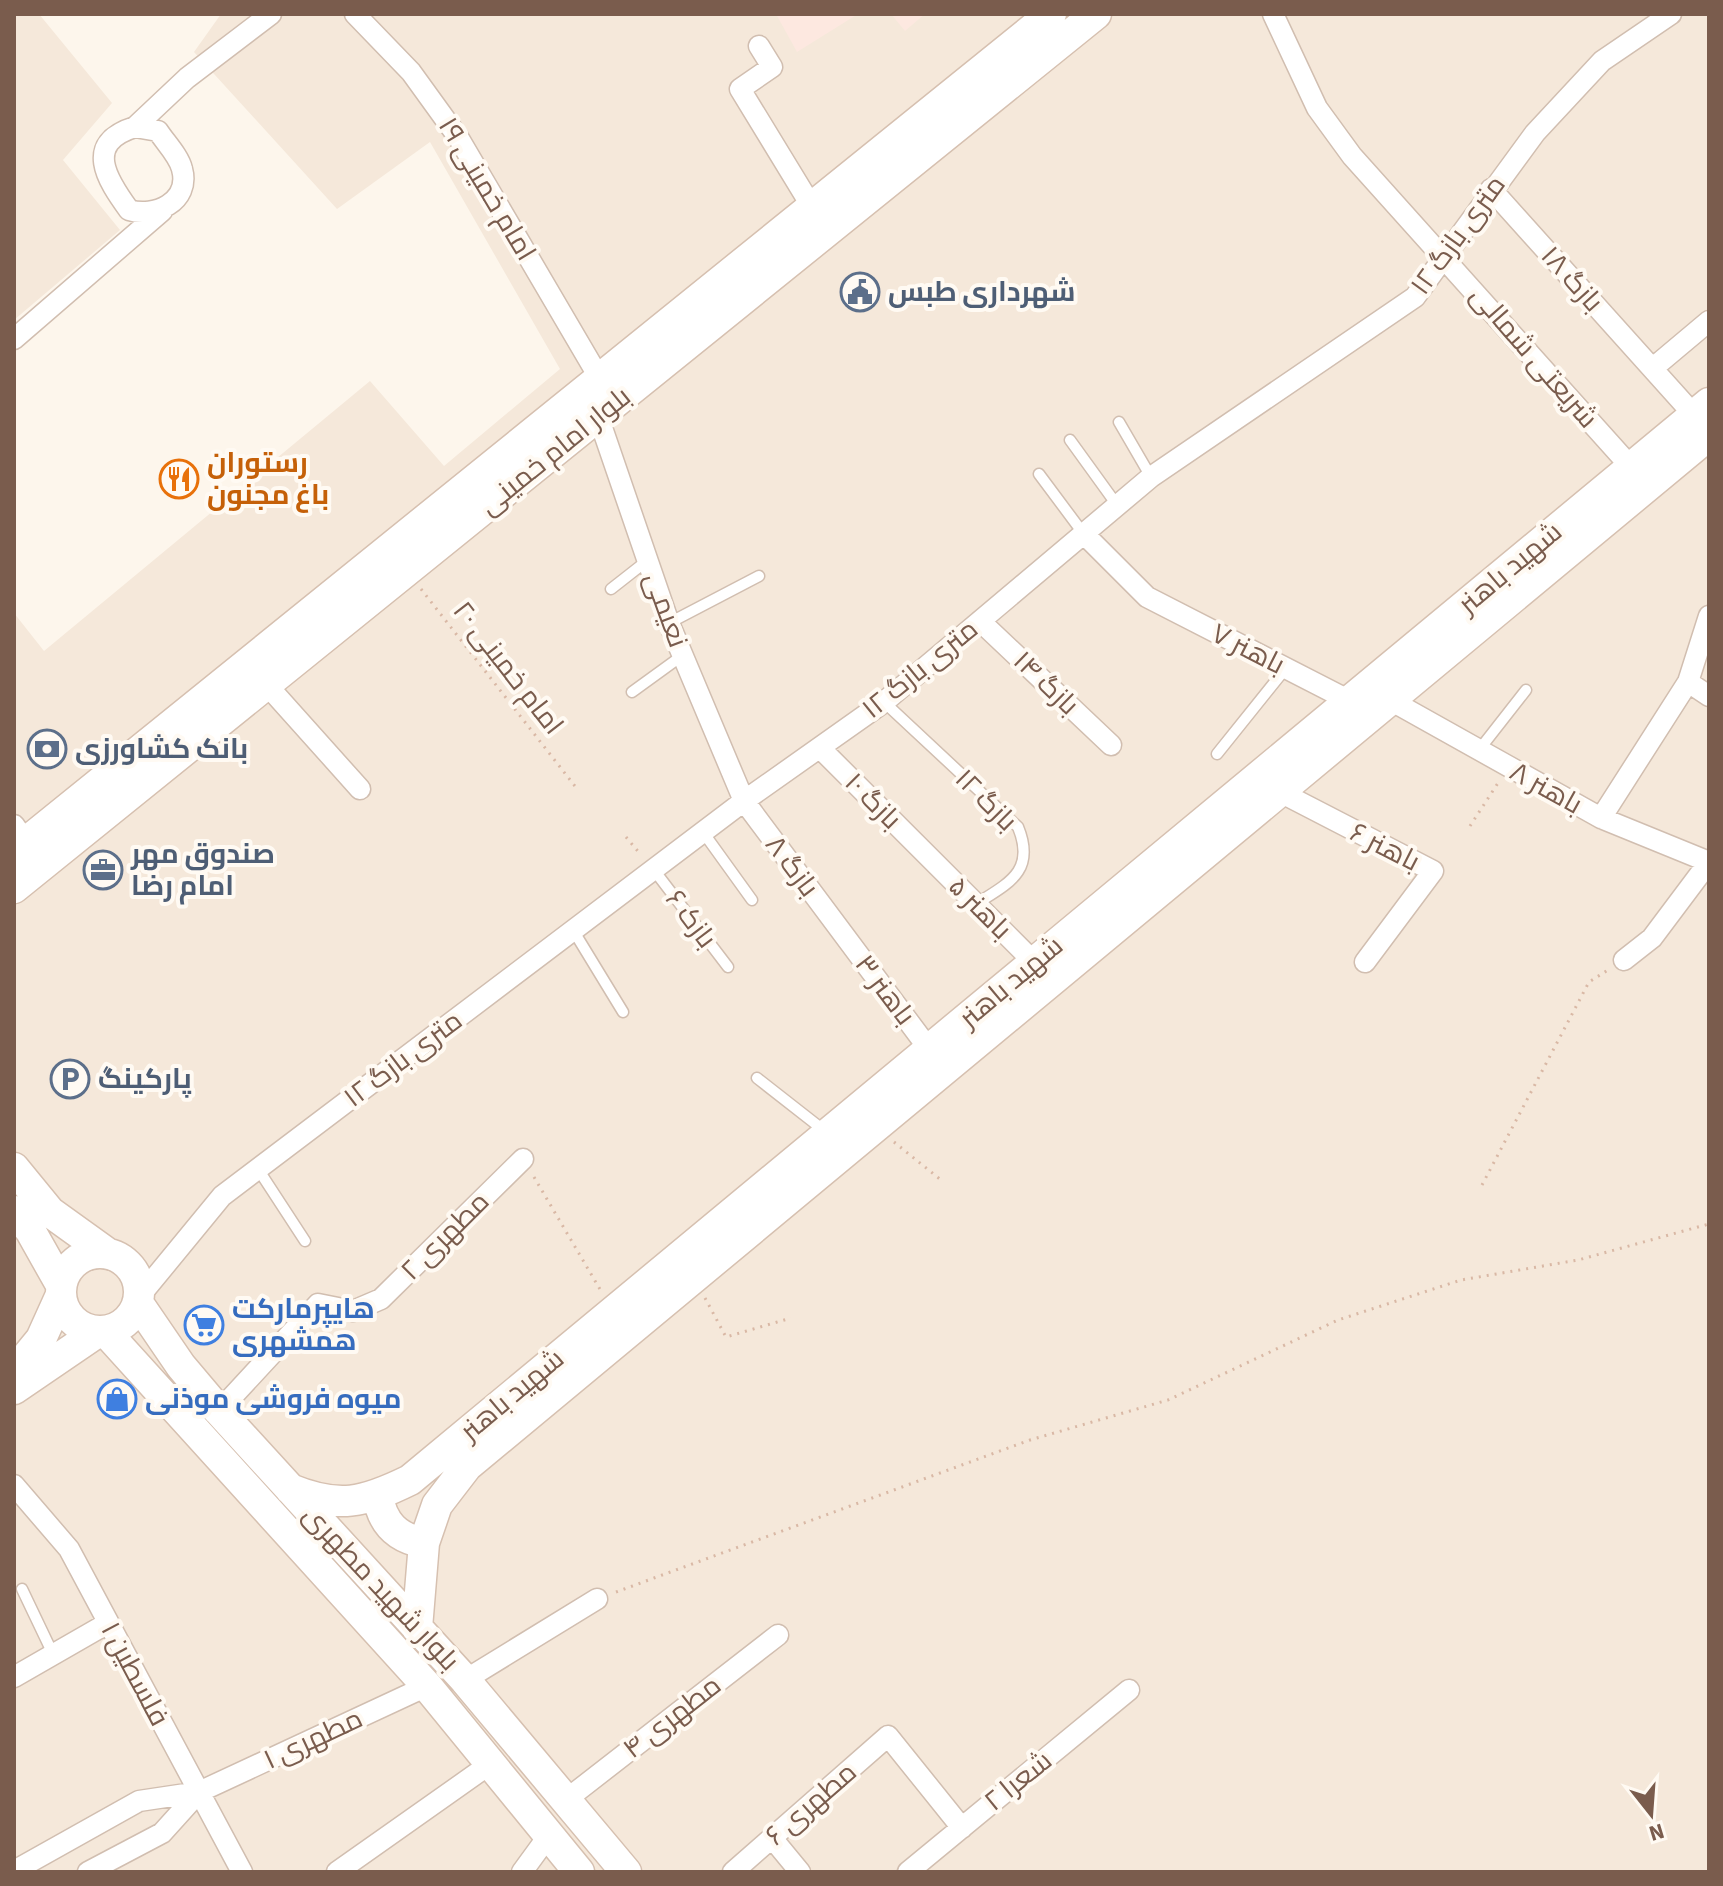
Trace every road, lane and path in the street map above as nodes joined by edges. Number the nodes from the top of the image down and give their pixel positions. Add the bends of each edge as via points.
1 (271, 14) edge
2 (355, 14) edge
3 (1051, 14) edge
4 (1096, 14) edge
5 (1273, 14) edge
6 (1671, 14) edge
7 (759, 46) dead end
8 (1022, 55) junction
9 (135, 127) junction
10 (1491, 189) junction
11 (812, 207) junction
12 (164, 209) junction
13 (1445, 256) junction
14 (1709, 321) edge
15 (14, 339) edge
16 (1653, 368) junction
17 (600, 379) junction
18 (598, 416) junction
19 (1119, 422) dead end
20 (1704, 431) edge
21 (1070, 440) dead end
22 (1631, 467) junction
23 (1039, 474) dead end
24 (1151, 477) junction
25 (1117, 505) junction
26 (1083, 533) junction
27 (648, 560) junction
28 (406, 571) junction
29 (759, 576) dead end
30 (611, 589) dead end
31 (1709, 616) edge
32 (980, 621) junction
33 (669, 623) junction
34 (683, 655) junction
35 (1286, 668) junction
36 (1688, 682) junction
37 (266, 684) junction
38 (1526, 690) dead end
39 (632, 692) dead end
40 (1709, 696) edge
41 (1390, 700) junction
42 (1350, 701) junction
43 (884, 702) junction
44 (1111, 745) dead end
45 (820, 748) junction
46 (1479, 750) junction
47 (1217, 754) dead end
48 (1509, 767) junction
49 (360, 789) dead end
50 (578, 790) dead end
51 (1280, 792) junction
52 (744, 801) junction
53 (1601, 818) junction
54 (1470, 826) dead end
55 (703, 832) junction
56 (18, 839) edge
57 (927, 855) joint
58 (1709, 862) edge
59 (654, 870) junction
60 (14, 888) edge
61 (752, 900) dead end
62 (976, 904) junction
63 (573, 930) junction
64 (840, 930) joint
65 (1624, 960) joint
66 (1034, 962) junction
67 (1365, 962) dead end
68 (728, 967) dead end
69 (623, 1012) dead end
70 (937, 1059) junction
71 (757, 1078) dead end
72 (875, 1127) junction
73 (828, 1134) junction
74 (523, 1159) joint
75 (14, 1168) edge
76 (258, 1169) junction
77 (941, 1180) dead end
78 (1482, 1185) dead end
79 (14, 1211) edge
80 (1709, 1224) edge
81 (305, 1241) dead end
82 (107, 1253) junction
83 (694, 1277) junction
84 (61, 1291) junction
85 (138, 1300) junction
86 (613, 1312) junction
87 (791, 1318) dead end
88 (102, 1331) junction
89 (14, 1372) edge
90 (14, 1389) edge
91 (219, 1411) junction
92 (14, 1485) edge
93 (290, 1489) junction
94 (378, 1496) junction
95 (424, 1543) junction
96 (22, 1589) dead end
97 (597, 1599) joint
98 (108, 1623) junction
99 (417, 1628) junction
100 (778, 1635) dead end
101 (53, 1654) junction
102 (14, 1677) edge
103 (465, 1680) junction
104 (427, 1686) junction
105 (1129, 1690) dead end
106 (490, 1764) junction
107 (199, 1792) junction
108 (567, 1799) junction
109 (962, 1828) junction
110 (549, 1835) junction
111 (772, 1838) junction
112 (14, 1871) edge
113 (88, 1872) edge
114 (242, 1872) edge
115 (337, 1872) edge
116 (522, 1872) edge
117 (579, 1872) edge
118 (626, 1872) edge
119 (733, 1872) edge
120 (800, 1872) edge
121 (908, 1872) edge

1 - 9 street via 187,78
2 - 17 street, امام خمینی ۱۹ via 411,72 458,137
3 - 8 main road, بلوار امام خمینی
4 - 8 main road, بلوار امام خمینی
5 - 13 street, شریعتی شمالی via 1317,108 1352,156
6 - 10 street, ۱۲ متری بازگ via 1602,61
7 - 11 street via 772,67 740,89
8 - 11 main road, بلوار امام خمینی
8 - 18 main road, بلوار امام خمینی
9 - 12 street via 158,131 182,167 180,191
9 - 12 street via 114,137 107,147 107,181 129,210
10 - 13 street, ۱۲ متری بازگ
10 - 16 street, بازگ ۱۸
11 - 17 main road, بلوار امام خمینی
12 - 15 street
13 - 22 street, شریعتی شمالی
13 - 24 street, ۱۲ متری بازگ via 1415,297 1377,326
14 - 16 street
16 - 20 street, بازگ ۱۸
17 - 56 main road, بلوار امام خمینی
18 - 27 street, نعیمی
18 - 28 main road, بلوار امام خمینی
19 - 24 lane
20 - 22 main road, شهید باهنر
20 - 41 main road, شهید باهنر
21 - 25 lane
22 - 42 main road, شهید باهنر
23 - 26 lane
24 - 25 street, ۱۲ متری بازگ
25 - 26 street, ۱۲ متری بازگ
26 - 32 street, ۱۲ متری بازگ
26 - 35 street, باهنر ۷ via 1147,597
27 - 30 lane
27 - 33 street, نعیمی
28 - 37 main road, بلوار امام خمینی
28 - 50 path, امام خمینی ۲۰
29 - 33 lane
31 - 36 street
32 - 43 street, ۱۲ متری بازگ
32 - 44 street, بازگ ۱۴
33 - 34 street, نعیمی
34 - 39 lane
34 - 52 street, نعیمی
35 - 42 street, باهنر ۷
35 - 47 lane
36 - 40 street
36 - 53 street
37 - 49 street
37 - 60 main road, بلوار امام خمینی
38 - 46 lane
41 - 46 street, باهنر ۸
41 - 51 main road, شهید باهنر
42 - 66 main road, شهید باهنر
43 - 45 street, ۱۲ متری بازگ
43 - 62 lane, بازگ ۱۲ via 1018,827 1025,844 1021,868 1010,882
45 - 52 street, ۱۲ متری بازگ
45 - 57 street, بازگ ۱۰
46 - 48 street, باهنر ۸
48 - 53 street, باهنر ۸
48 - 54 path
51 - 67 street, باهنر ۶ via 1433,871
51 - 70 main road, شهید باهنر
52 - 55 street, ۱۲ متری بازگ
52 - 64 street, بازگ ۸
53 - 58 street, باهنر ۸
55 - 59 street, ۱۲ متری بازگ
55 - 61 lane
57 - 62 street, باهنر ۵
58 - 65 street via 1652,938
59 - 63 street, ۱۲ متری بازگ
59 - 68 lane, بازک ۶
62 - 66 street, باهنر ۵
63 - 69 lane
63 - 76 street, ۱۲ متری بازگ
64 - 70 street, باهنر ۳
65 - 78 path via 1589,982
66 - 70 main road, شهید باهنر
70 - 72 main road, شهید باهنر
70 - 73 main road, شهید باهنر
71 - 73 lane
72 - 77 path
72 - 83 main road, شهید باهنر
73 - 86 main road, شهید باهنر
74 - 86 path
74 - 91 street, مطهری ۲ via 381,1299 353,1311 318,1304
75 - 82 main road via 50,1212
76 - 81 lane
76 - 85 street, ۱۲ متری بازگ via 222,1196
79 - 84 main road via 30,1230
80 - 97 path via 1578,1260 1461,1280 1338,1320 1168,1400 1030,1440
82 - 84 main road via 83,1256 65,1273
82 - 85 main road via 129,1265 139,1286
83 - 87 path via 726,1337
83 - 95 main road, شهید باهنر via 467,1466 437,1505
84 - 88 main road via 69,1317 88,1330
84 - 89 main road via 41,1339
85 - 88 main road via 125,1322
85 - 91 main road, بلوار شهید مطهری via 181,1366
86 - 94 main road, شهید باهنر via 410,1480
88 - 90 main road
88 - 104 main road, بلوار شهید مطهری
91 - 93 main road, بلوار شهید مطهری
92 - 98 street, فلسطین ۱ via 69,1549
93 - 94 main road, شهید باهنر via 318,1501 349,1503
93 - 99 main road, بلوار شهید مطهری
94 - 95 main road via 380,1510 397,1533
95 - 99 main road, شهید باهنر
96 - 101 lane
97 - 103 street
98 - 101 street
98 - 107 street, فلسطین ۱
99 - 103 main road, بلوار شهید مطهری
100 - 108 street, مطهری ۴
101 - 102 street
103 - 108 main road, بلوار شهید مطهری
104 - 106 main road, بلوار شهید مطهری
104 - 107 street, مطهری ۱
105 - 109 street, شعرا ۲
106 - 110 main road, بلوار شهید مطهری
106 - 115 street
107 - 112 street, مطهری ۱ via 139,1801
107 - 113 street, مطهری ۱ via 162,1833
107 - 114 street, فلسطین ۱
108 - 118 main road, بلوار شهید مطهری
109 - 111 street, مطهری ۶ via 888,1736
109 - 121 street, شعرا ۲
110 - 116 street
110 - 117 main road, بلوار شهید مطهری
111 - 119 street, مطهری ۶
111 - 120 street

